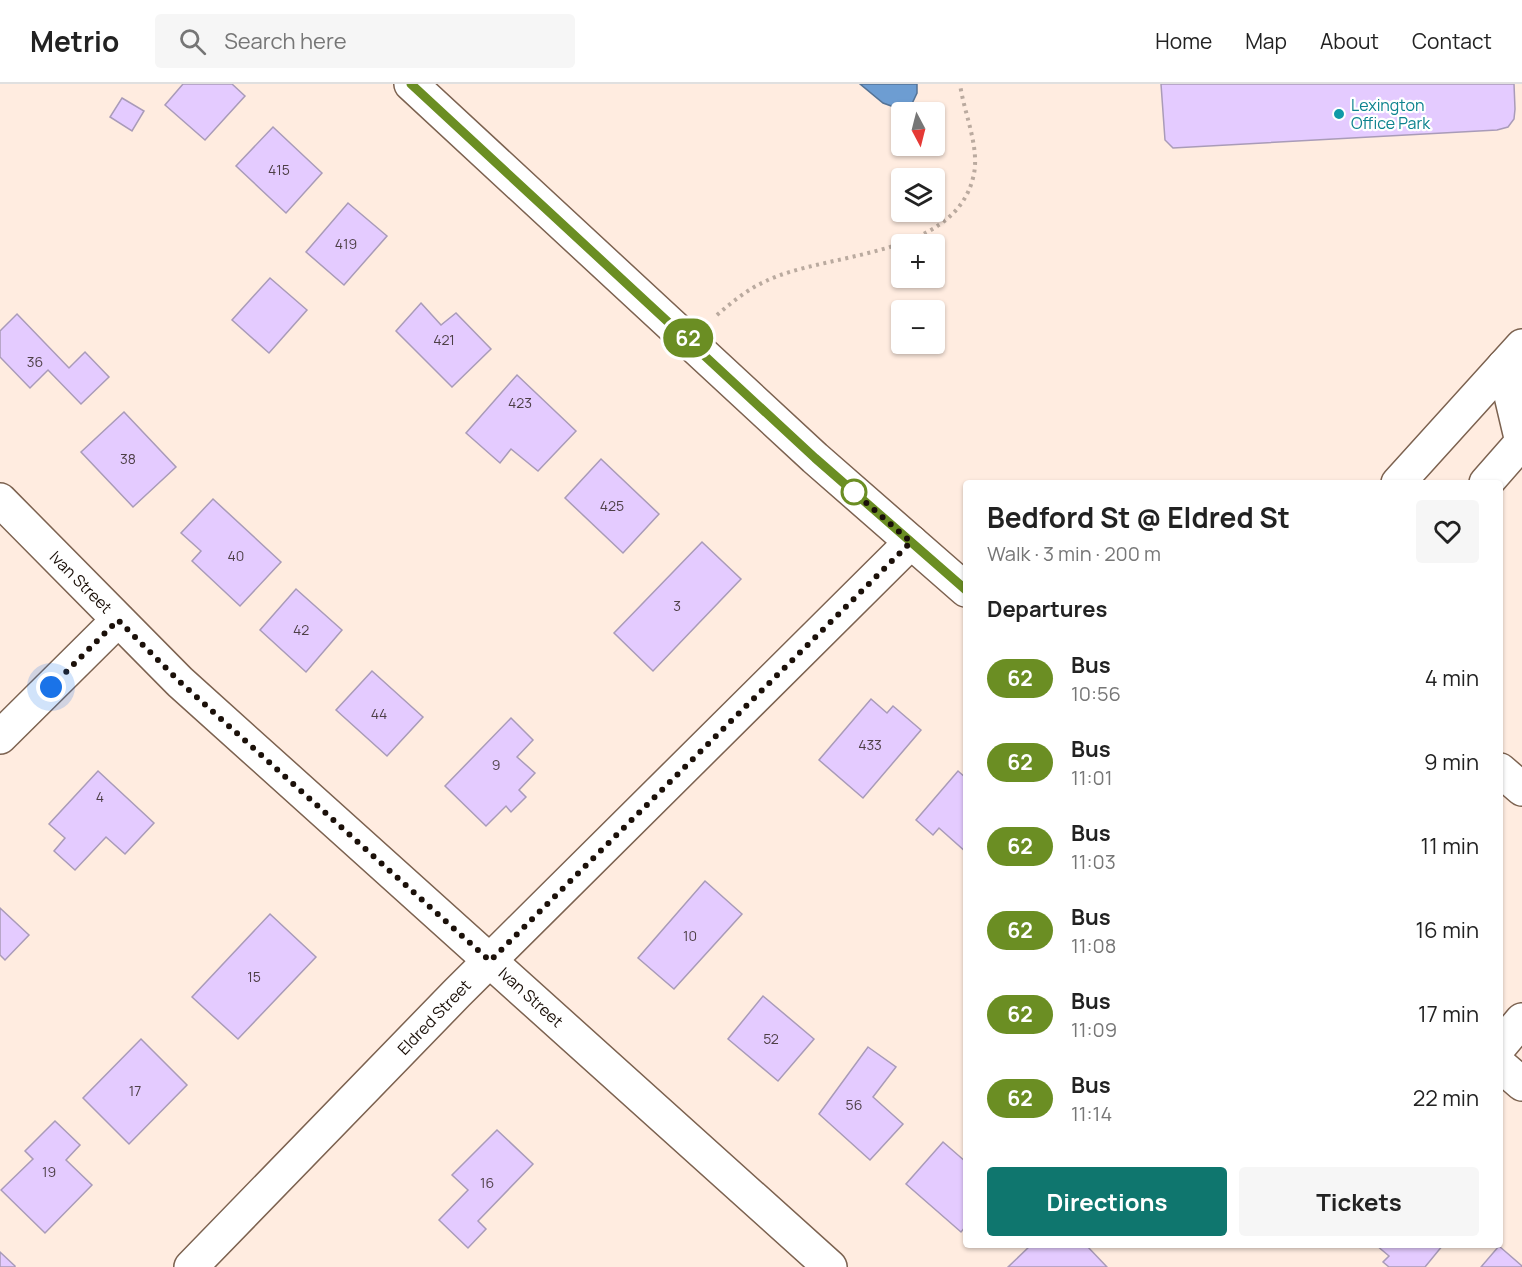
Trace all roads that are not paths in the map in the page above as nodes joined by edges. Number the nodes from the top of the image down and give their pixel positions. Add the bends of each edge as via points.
1 (411, 84) edge
2 (438, 84) edge
3 (491, 155) junction
4 (1513, 356) edge
5 (1401, 480) edge
6 (1489, 480) edge
7 (0, 500) edge
8 (911, 542) junction
9 (963, 587) edge
10 (118, 620) junction
11 (0, 737) edge
12 (1503, 773) edge
13 (1522, 789) edge
14 (490, 961) junction
15 (1522, 1020) edge
16 (1503, 1042) edge
17 (1503, 1068) edge
18 (1522, 1084) edge
19 (191, 1267) edge
20 (830, 1267) edge

1 - 3 street
2 - 3 street
3 - 8 street via 815,458
4 - 5 street
4 - 6 street via 1522,442
7 - 10 street, Ivan Street
8 - 9 street
8 - 14 street, Eldred Street
10 - 11 street
10 - 14 street, Ivan Street via 180,682
12 - 13 street
14 - 19 street, Eldred Street
14 - 20 street, Ivan Street
15 - 16 street
17 - 18 street

